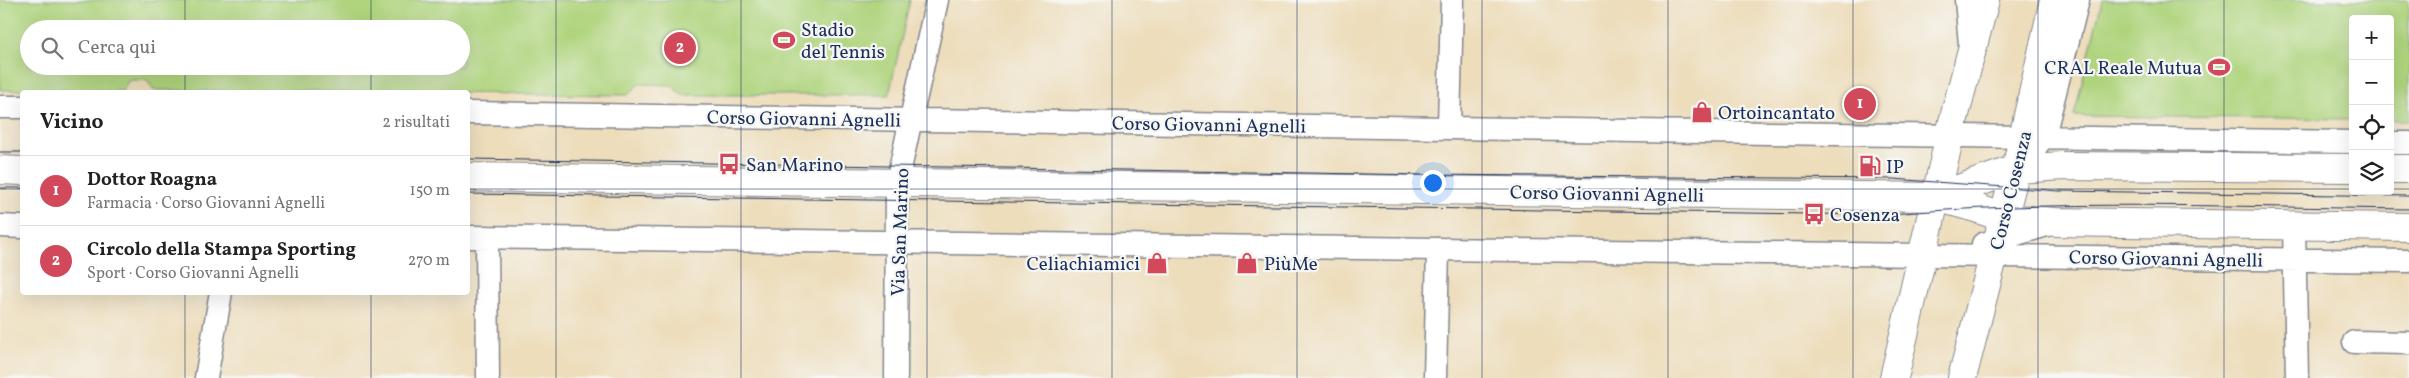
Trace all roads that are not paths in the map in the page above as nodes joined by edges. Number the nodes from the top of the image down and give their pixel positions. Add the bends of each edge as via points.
1 (937, 0) edge
2 (1452, 0) edge
3 (1966, 0) edge
4 (1985, 0) edge
5 (2054, 0) edge
6 (2078, 0) edge
7 (1970, 55) junction
8 (0, 107) edge
9 (20, 107) edge
10 (470, 113) edge
11 (910, 120) junction
12 (1449, 127) junction
13 (1950, 135) junction
14 (2394, 142) edge
15 (2349, 143) edge
16 (2409, 143) edge
17 (2026, 151) junction
18 (2299, 154) junction
19 (2349, 167) edge
20 (2394, 169) edge
21 (2409, 169) edge
22 (0, 170) edge
23 (20, 170) edge
24 (470, 177) edge
25 (897, 183) junction
26 (1936, 197) junction
27 (2294, 225) junction
28 (0, 226) edge
29 (20, 227) edge
30 (2409, 227) edge
31 (477, 237) edge
32 (1998, 238) junction
33 (896, 242) junction
34 (1438, 249) junction
35 (1923, 256) junction
36 (2294, 259) junction
37 (2409, 261) edge
38 (220, 295) edge
39 (2354, 342) dead end
40 (2409, 343) edge
41 (206, 378) edge
42 (488, 378) edge
43 (896, 378) edge
44 (1436, 378) edge
45 (1894, 378) edge
46 (1962, 378) edge
47 (2298, 378) edge

1 - 11 street, Via San Marino
2 - 12 street
3 - 7 street
4 - 7 main road
5 - 17 main road, Corso Cosenza
6 - 17 street, Corso Cosenza
7 - 13 main road
8 - 9 street
10 - 11 street, Corso Giovanni Agnelli
11 - 12 street, Corso Giovanni Agnelli
11 - 25 street, Via San Marino
12 - 13 street, Corso Giovanni Agnelli
13 - 17 street, Corso Giovanni Agnelli
13 - 26 main road
14 - 16 street
15 - 18 street, Corso Giovanni Agnelli
17 - 18 street, Corso Giovanni Agnelli
17 - 18 main road, Corso Giovanni Agnelli via 2063,166
17 - 26 main road, Corso Giovanni Agnelli
17 - 32 main road, Corso Cosenza
18 - 19 main road, Corso Giovanni Agnelli
20 - 21 main road
22 - 23 main road
24 - 25 main road, Corso Giovanni Agnelli
25 - 26 main road, Corso Giovanni Agnelli
25 - 33 street, Via San Marino
26 - 32 main road, Corso Giovanni Agnelli via 1976,208
26 - 35 main road
27 - 30 main road, Corso Giovanni Agnelli
27 - 32 main road, Corso Giovanni Agnelli via 2055,222
27 - 36 street
28 - 29 street
31 - 33 street, Corso Giovanni Agnelli
31 - 42 street
32 - 35 street, Corso Giovanni Agnelli
32 - 36 street, Corso Giovanni Agnelli
32 - 46 main road, Corso Cosenza
33 - 34 street, Corso Giovanni Agnelli
33 - 43 street, Via San Marino
34 - 35 street, Corso Giovanni Agnelli
34 - 44 street
35 - 45 main road
36 - 37 street, Corso Giovanni Agnelli
36 - 47 street
38 - 41 street
39 - 40 street

